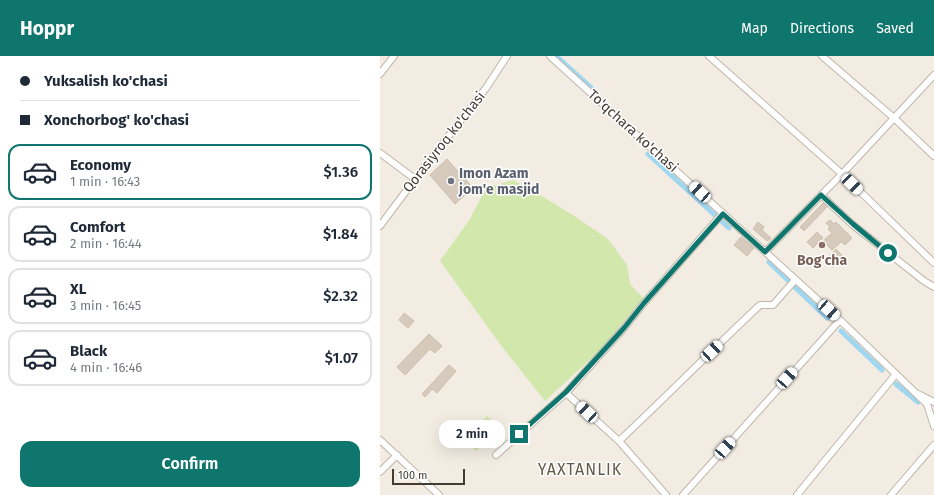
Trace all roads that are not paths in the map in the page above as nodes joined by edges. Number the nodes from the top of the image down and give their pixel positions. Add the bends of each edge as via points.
1 (394, 56) edge
2 (506, 56) edge
3 (550, 56) edge
4 (709, 56) edge
5 (822, 56) edge
6 (380, 74) edge
7 (934, 75) edge
8 (894, 118) junction
9 (380, 154) edge
10 (934, 156) edge
11 (842, 174) junction
12 (415, 179) junction
13 (821, 195) junction
14 (723, 214) junction
15 (380, 226) edge
16 (765, 252) junction
17 (934, 263) edge
18 (796, 280) junction
19 (934, 288) edge
20 (840, 320) junction
21 (896, 374) junction
22 (913, 391) junction
23 (566, 392) junction
24 (934, 402) edge
25 (934, 426) edge
26 (380, 440) edge
27 (619, 441) junction
28 (934, 445) edge
29 (397, 455) junction
30 (496, 455) dead end
31 (380, 472) edge
32 (439, 495) edge
33 (666, 495) edge
34 (683, 495) edge
35 (798, 495) edge
36 (891, 495) edge

1 - 6 street
2 - 12 street, Qorasiyroq ko'chasi via 486,88
3 - 14 street, To'qchara ko'chasi
4 - 11 street
5 - 8 street
7 - 8 street
8 - 10 street
8 - 11 street
9 - 12 street
11 - 13 street
11 - 17 street
12 - 15 street, Qorasiyroq ko'chasi
13 - 16 street
13 - 19 street via 853,224
14 - 16 street, To'qchara ko'chasi
14 - 23 street
16 - 18 street, To'qchara ko'chasi
18 - 20 street, To'qchara ko'chasi
18 - 27 street via 773,305 760,305
20 - 21 street, To'qchara ko'chasi
20 - 34 street
21 - 22 street, To'qchara ko'chasi
21 - 35 street
22 - 24 street
22 - 25 street, To'qchara ko'chasi via 927,404
23 - 27 street
23 - 30 street
26 - 29 street
27 - 33 street
28 - 36 street
29 - 31 street
29 - 32 street

